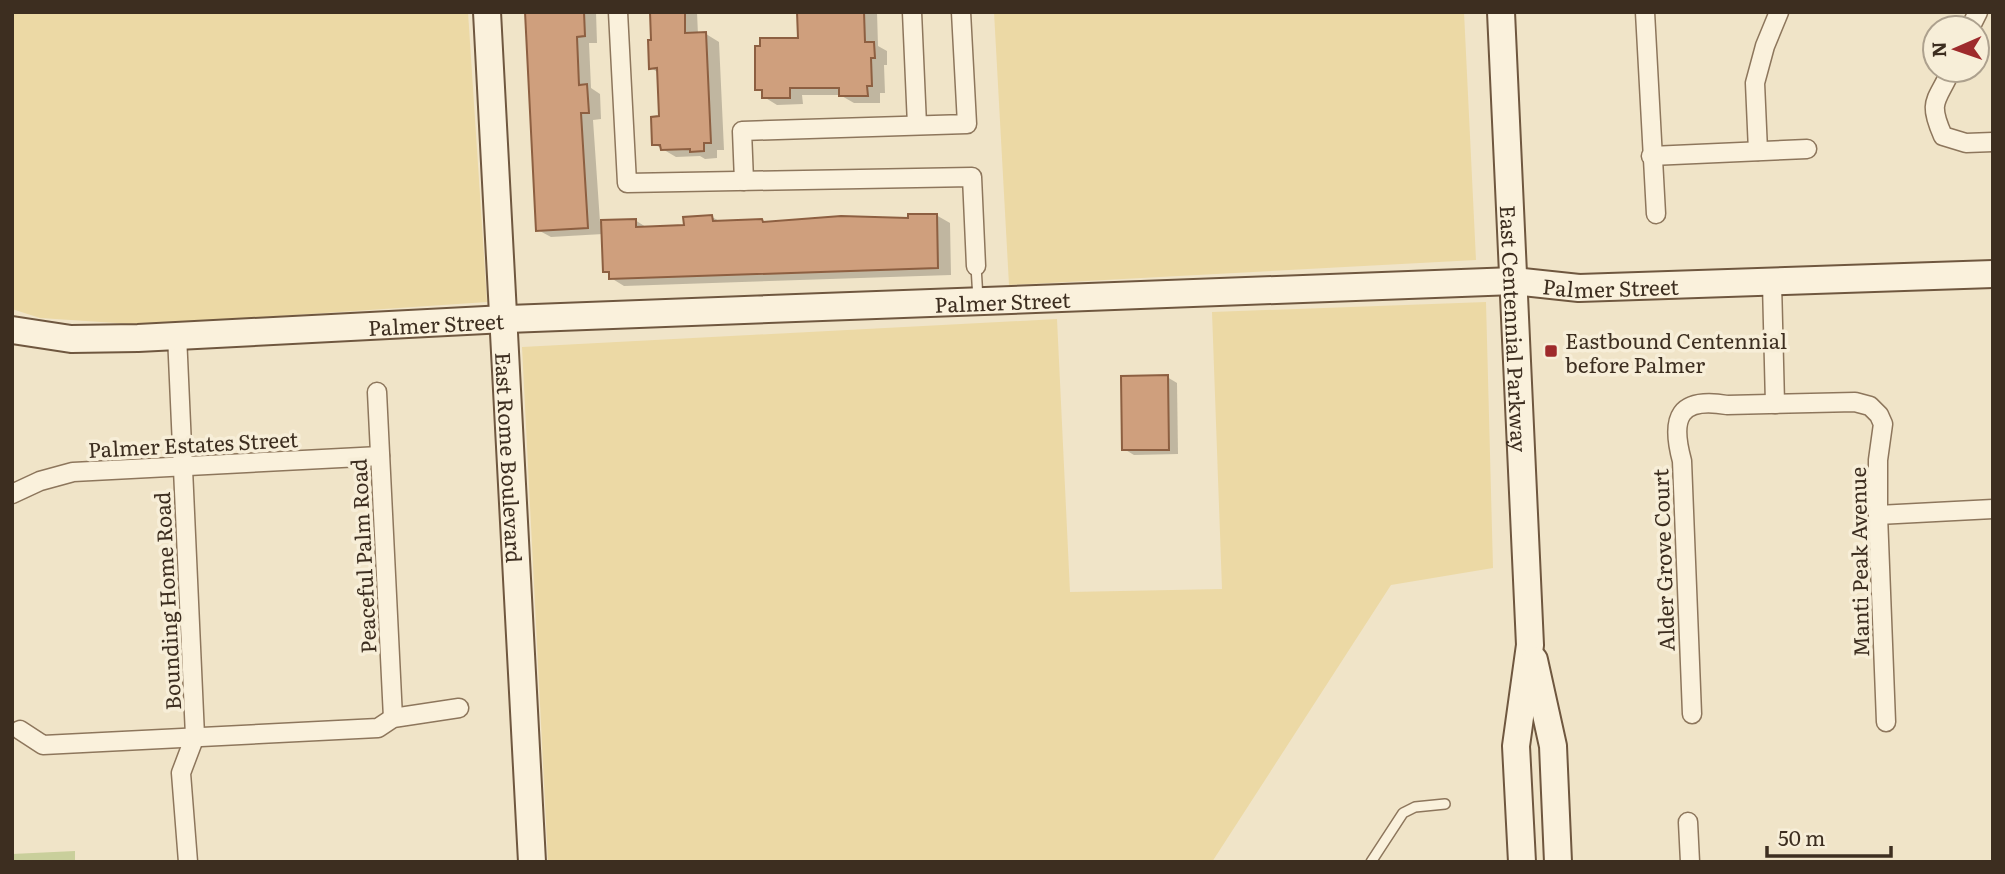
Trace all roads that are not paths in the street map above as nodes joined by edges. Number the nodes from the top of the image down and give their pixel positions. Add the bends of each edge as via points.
1 (487, 12) edge
2 (618, 12) edge
3 (912, 12) edge
4 (961, 12) edge
5 (1501, 12) edge
6 (1645, 12) edge
7 (1779, 12) edge
8 (1944, 84) edge
9 (917, 125) junction
10 (1993, 142) edge
11 (1807, 149) dead end
12 (1758, 151) junction
13 (1651, 156) junction
14 (744, 181) junction
15 (1656, 214) dead end
16 (976, 266) joint
17 (1993, 274) edge
18 (1514, 281) junction
19 (1772, 283) junction
20 (978, 301) junction
21 (505, 319) junction
22 (12, 330) edge
23 (177, 335) junction
24 (377, 392) dead end
25 (1775, 404) junction
26 (380, 456) junction
27 (182, 466) junction
28 (12, 494) edge
29 (1993, 509) edge
30 (1878, 515) junction
31 (1530, 645) junction
32 (459, 708) dead end
33 (1692, 714) dead end
34 (393, 718) junction
35 (1885, 722) dead end
36 (20, 730) dead end
37 (195, 736) junction
38 (1518, 775) junction
39 (1445, 804) dead end
40 (1688, 822) dead end
41 (188, 862) edge
42 (532, 862) edge
43 (1371, 862) edge
44 (1522, 862) edge
45 (1558, 862) edge
46 (1690, 862) edge

1 - 21 street, East Rome Boulevard
2 - 14 street via 627,183
3 - 9 street
4 - 9 street via 967,124
5 - 18 street, East Centennial Parkway
6 - 13 street
7 - 12 street via 1755,83
8 - 10 street via 1933,106 1943,136 1966,143
9 - 14 street via 742,131
11 - 12 street
12 - 13 street
13 - 15 street
14 - 16 street via 972,177
16 - 20 lane
17 - 19 street, Palmer Street
18 - 19 street, Palmer Street via 1579,288
18 - 20 street, Palmer Street
18 - 31 street, East Centennial Parkway
19 - 25 street
20 - 21 street, Palmer Street
21 - 23 street, Palmer Street
21 - 42 street, East Rome Boulevard
22 - 23 street, Palmer Street via 71,339
23 - 27 street, Bounding Home Road
24 - 26 street, Peaceful Palm Road
25 - 30 street, Manti Peak Avenue via 1854,402 1870,406 1879,415
25 - 33 street, Alder Grove Court via 1709,402 1687,408 1676,426 1682,461
26 - 27 street, Palmer Estates Street
26 - 34 street, Peaceful Palm Road
27 - 28 street, Palmer Estates Street via 73,472
27 - 37 street, Bounding Home Road
29 - 30 street
30 - 35 street, Manti Peak Avenue
31 - 38 street, East Centennial Parkway via 1516,746
31 - 45 street, East Centennial Parkway via 1553,746
32 - 34 street
34 - 37 street via 378,728
36 - 37 street via 43,745
37 - 41 street, Bounding Home Road via 181,773
38 - 44 street, East Centennial Parkway
38 - 45 street via 1532,778 1537,786 1539,830
39 - 43 lane via 1403,813
40 - 46 street

